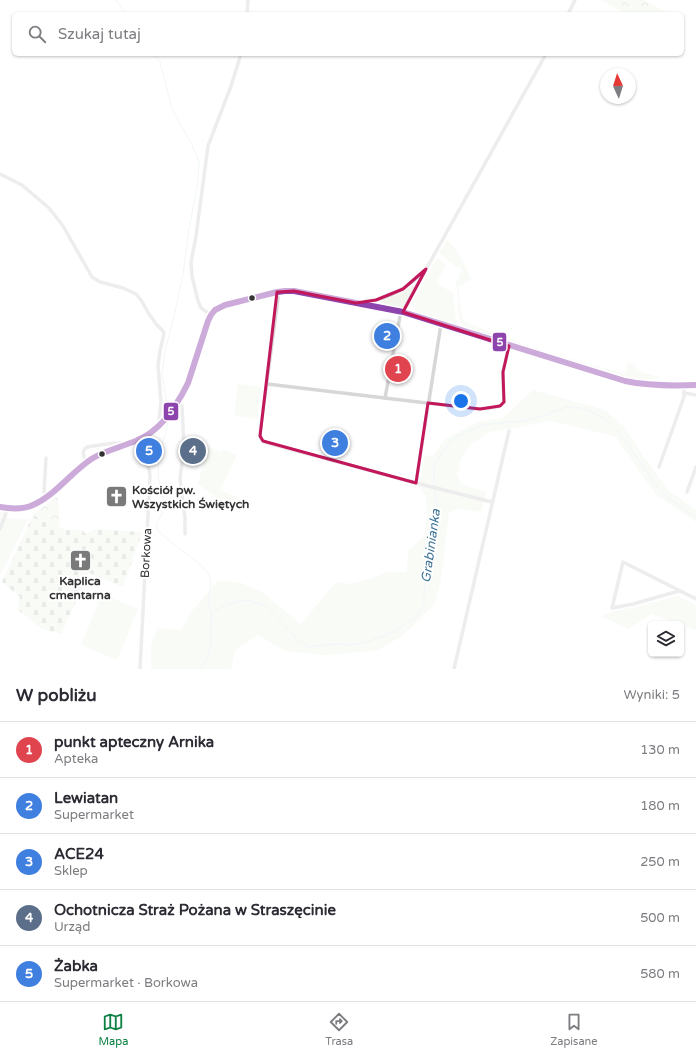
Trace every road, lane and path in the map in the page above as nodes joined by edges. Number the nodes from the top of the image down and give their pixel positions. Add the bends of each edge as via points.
1 (248, 0) edge
2 (575, 0) edge
3 (247, 12) edge
4 (569, 12) edge
5 (240, 56) edge
6 (545, 56) edge
7 (0, 174) edge
8 (426, 269) junction
9 (277, 292) junction
10 (356, 303) junction
11 (403, 312) junction
12 (211, 315) junction
13 (441, 324) junction
14 (509, 346) junction
15 (267, 384) junction
16 (684, 386) junction
17 (696, 386) edge
18 (684, 393) junction
19 (696, 395) edge
20 (385, 398) junction
21 (176, 404) junction
22 (429, 404) junction
23 (163, 421) junction
24 (509, 430) dead end
25 (137, 440) junction
26 (129, 443) junction
27 (46, 458) dead end
28 (87, 462) junction
29 (696, 467) edge
30 (659, 468) dead end
31 (416, 482) junction
32 (687, 492) dead end
33 (47, 497) junction
34 (492, 502) junction
35 (0, 507) edge
36 (8, 508) junction
37 (0, 528) edge
38 (185, 534) dead end
39 (680, 591) junction
40 (696, 599) edge
41 (140, 669) edge
42 (454, 669) edge

1 - 3 street
2 - 4 street
5 - 12 street via 208,146 191,263 198,301 201,308
6 - 8 street
7 - 23 street via 22,185 49,208 63,226 92,276 100,282 136,294 164,333 158,365 161,402 159,417
8 - 10 street via 396,293
8 - 11 street
9 - 10 street via 294,291
9 - 12 street via 225,305
9 - 15 street
10 - 11 street
11 - 13 street
11 - 20 street via 400,316
12 - 21 street via 188,384
13 - 14 street
13 - 22 street
14 - 16 street via 625,381 658,386
14 - 22 street via 503,372 503,405 480,409
15 - 20 street
15 - 31 street via 260,436 263,441
16 - 17 street
16 - 18 street
18 - 19 street
18 - 30 street
20 - 22 street
21 - 23 street
21 - 38 street via 182,406 184,442 180,479
22 - 31 street
23 - 25 street via 154,431
24 - 34 street
25 - 26 street
25 - 41 street, Borkowa via 150,476
26 - 28 street
26 - 28 street via 87,447 83,453
27 - 33 street via 44,492
28 - 33 street
29 - 32 street
31 - 34 street
33 - 36 street via 33,506
34 - 42 street
35 - 36 street
36 - 37 street
39 - 39 street via 633,604 612,608 623,562
39 - 40 street

